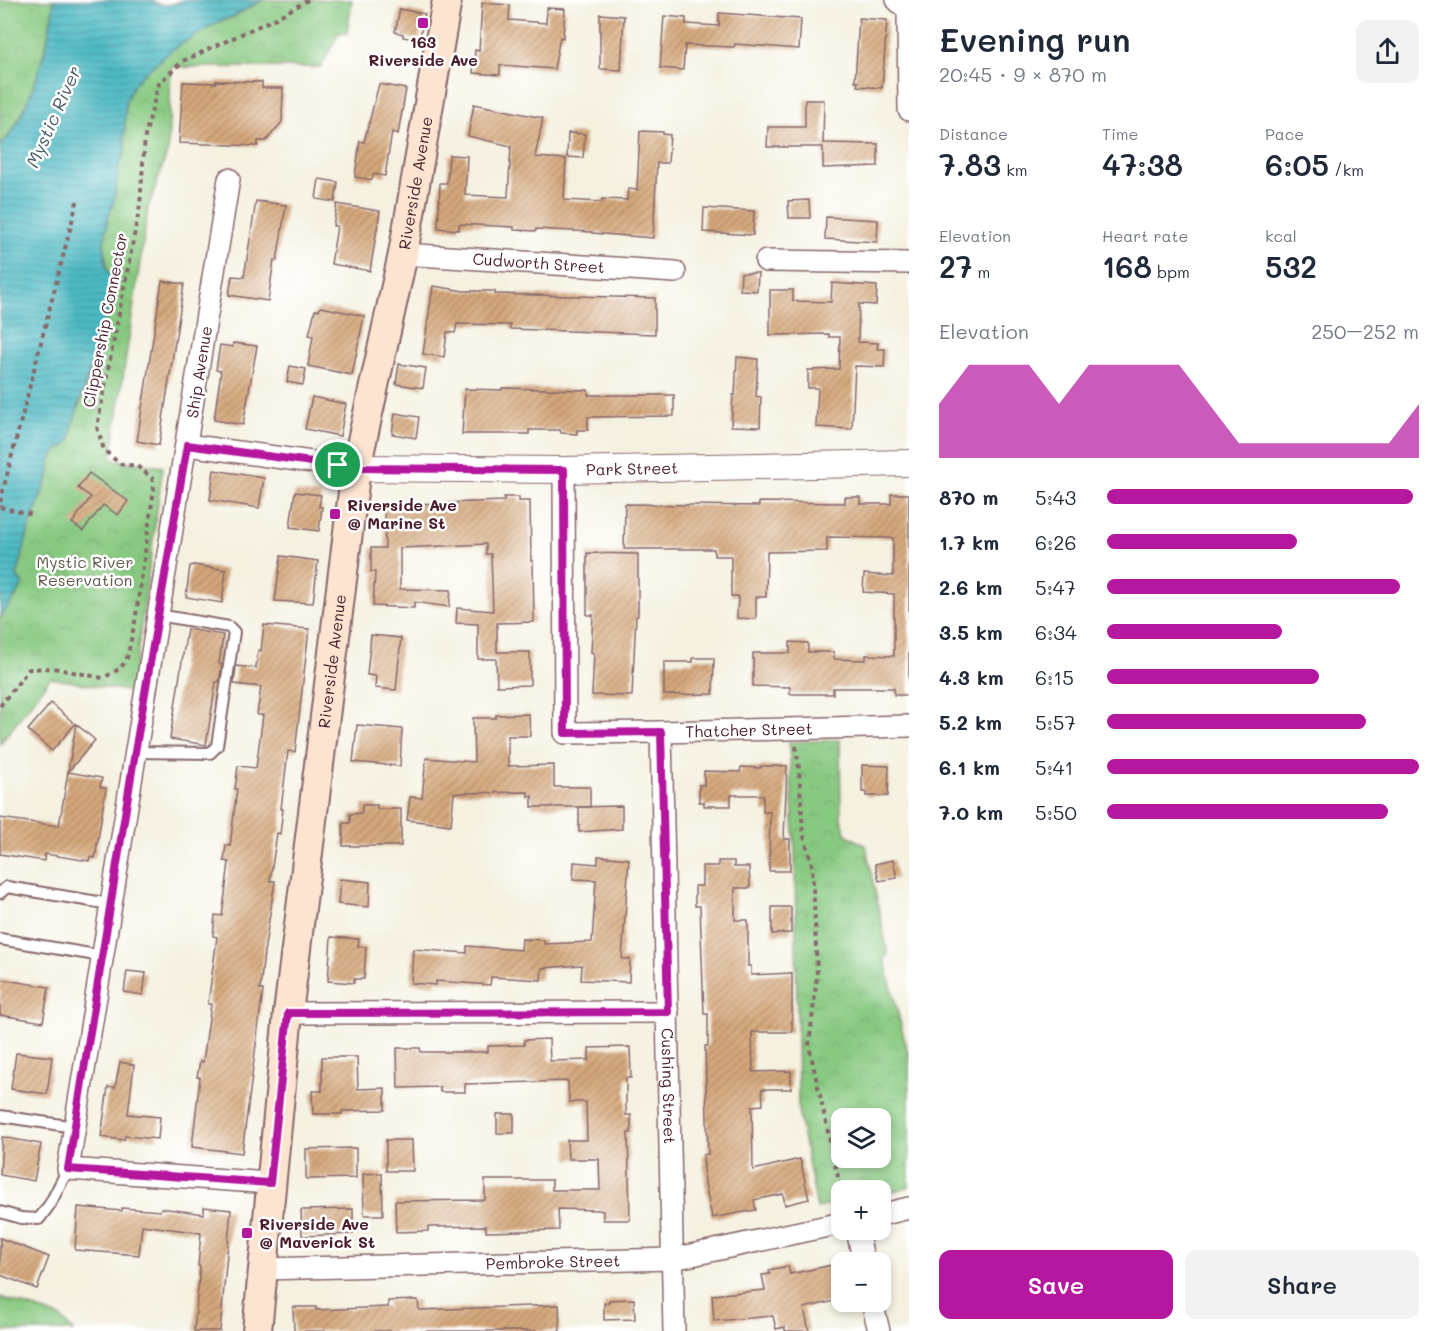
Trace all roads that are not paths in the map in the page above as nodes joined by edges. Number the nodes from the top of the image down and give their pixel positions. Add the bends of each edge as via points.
1 (447, 0) edge
2 (897, 0) edge
3 (909, 111) edge
4 (229, 179) dead end
5 (403, 254) junction
6 (766, 261) dead end
7 (909, 263) edge
8 (675, 272) dead end
9 (187, 445) junction
10 (909, 463) edge
11 (356, 468) junction
12 (564, 470) junction
13 (158, 615) junction
14 (909, 726) edge
15 (661, 732) junction
16 (135, 752) junction
17 (0, 893) edge
18 (110, 904) junction
19 (0, 939) edge
20 (102, 956) junction
21 (668, 1012) junction
22 (288, 1013) junction
23 (0, 1116) edge
24 (75, 1127) junction
25 (68, 1169) junction
26 (270, 1183) junction
27 (909, 1208) edge
28 (0, 1212) edge
29 (891, 1212) edge
30 (831, 1225) edge
31 (674, 1259) junction
32 (261, 1269) junction
33 (874, 1312) edge
34 (256, 1331) edge
35 (674, 1331) edge
36 (879, 1331) edge

1 - 5 main road, Riverside Avenue
2 - 3 street via 908,10
4 - 9 street, Ship Avenue
5 - 8 street, Cudworth Street
5 - 11 main road, Riverside Avenue
6 - 7 street
9 - 11 street
9 - 13 street, Ship Avenue
10 - 12 street, Park Street
11 - 12 street, Park Street
11 - 22 main road, Riverside Avenue
12 - 15 street, Thatcher Street via 565,733
13 - 16 street, Ship Avenue
13 - 16 lane via 229,627 234,633 217,746 210,753
14 - 15 street, Thatcher Street
15 - 21 street, Cushing Street
16 - 18 street, Ship Avenue
17 - 18 lane via 7,887
18 - 20 street, Ship Avenue
19 - 20 lane
20 - 24 street, Ship Avenue
21 - 22 street
21 - 31 street, Cushing Street
22 - 26 main road, Riverside Avenue
23 - 24 lane
24 - 25 street, Ship Avenue
25 - 26 street
25 - 28 lane via 39,1219
26 - 32 main road, Riverside Avenue
27 - 29 street
30 - 31 street, Pembroke Street
31 - 32 street, Pembroke Street
31 - 35 street, Cushing Street
32 - 34 main road, Riverside Avenue
33 - 36 street

